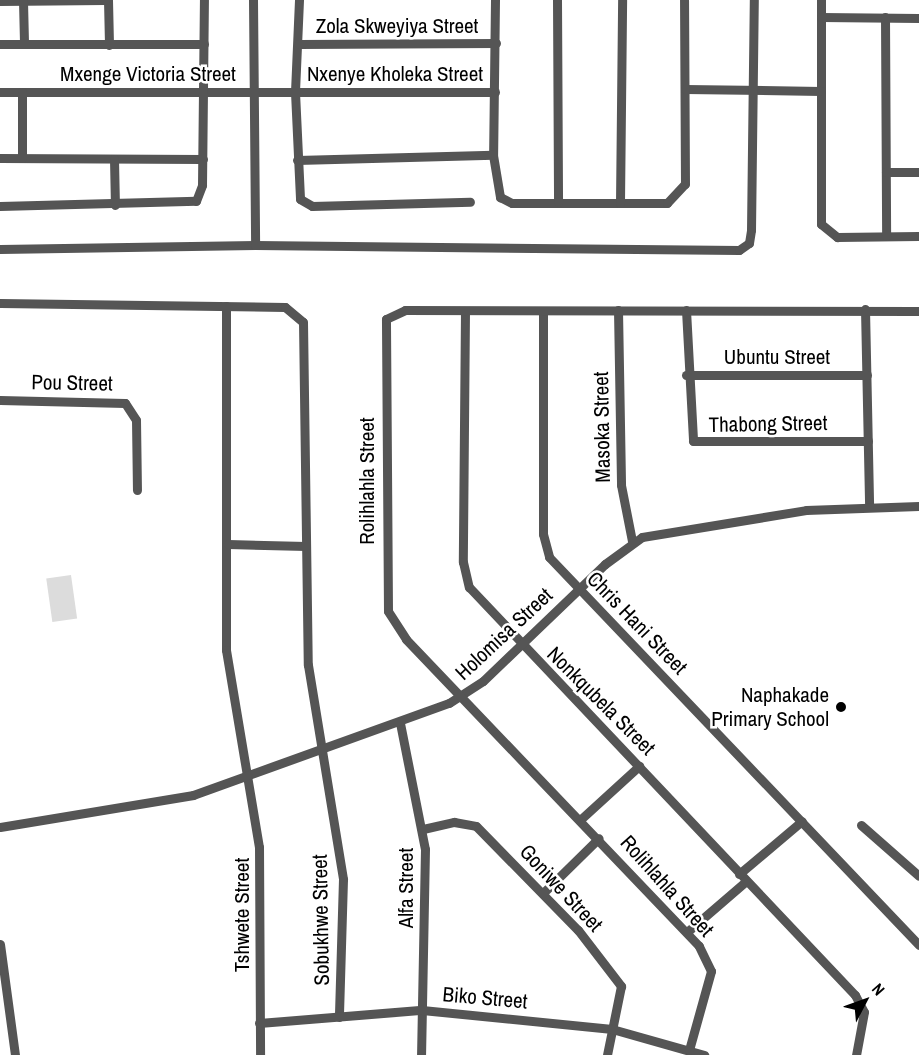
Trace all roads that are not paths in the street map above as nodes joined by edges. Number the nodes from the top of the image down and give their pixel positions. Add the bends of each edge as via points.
1 (106, 0) edge
2 (204, 0) edge
3 (253, 0) edge
4 (299, 0) edge
5 (495, 0) edge
6 (557, 0) edge
7 (622, 0) edge
8 (684, 0) edge
9 (754, 0) edge
10 (821, 0) edge
11 (0, 1) edge
12 (22, 1) edge
13 (821, 17) junction
14 (885, 18) junction
15 (919, 18) edge
16 (24, 43) junction
17 (496, 43) junction
18 (0, 44) edge
19 (204, 44) junction
20 (299, 44) junction
21 (109, 45) junction
22 (685, 89) junction
23 (754, 90) junction
24 (204, 91) junction
25 (821, 91) junction
26 (0, 92) edge
27 (22, 92) junction
28 (253, 92) junction
29 (295, 92) junction
30 (495, 92) junction
31 (493, 155) junction
32 (0, 158) edge
33 (22, 158) junction
34 (114, 159) junction
35 (203, 159) junction
36 (297, 160) junction
37 (886, 172) junction
38 (919, 172) edge
39 (470, 202) dead end
40 (558, 202) junction
41 (620, 203) junction
42 (116, 205) junction
43 (0, 206) edge
44 (886, 236) junction
45 (919, 236) edge
46 (255, 245) junction
47 (0, 249) edge
48 (0, 303) edge
49 (226, 306) junction
50 (865, 309) junction
51 (618, 310) junction
52 (686, 310) junction
53 (465, 311) junction
54 (919, 311) edge
55 (543, 312) junction
56 (686, 375) junction
57 (867, 375) junction
58 (0, 400) edge
59 (868, 441) junction
60 (137, 490) dead end
61 (869, 506) junction
62 (919, 506) edge
63 (632, 541) junction
64 (228, 544) junction
65 (306, 546) junction
66 (579, 588) junction
67 (520, 645) junction
68 (462, 697) junction
69 (400, 723) junction
70 (322, 751) junction
71 (639, 766) junction
72 (247, 776) junction
73 (581, 819) junction
74 (802, 821) junction
75 (861, 825) dead end
76 (0, 827) edge
77 (423, 829) junction
78 (599, 837) junction
79 (919, 876) edge
80 (742, 878) junction
81 (543, 892) junction
82 (687, 932) junction
83 (0, 944) edge
84 (919, 945) edge
85 (422, 1010) junction
86 (339, 1017) junction
87 (259, 1023) junction
88 (612, 1029) junction
89 (689, 1050) junction
90 (15, 1055) edge
91 (260, 1055) edge
92 (421, 1055) edge
93 (607, 1055) edge
94 (704, 1055) edge
95 (856, 1055) edge

1 - 12 street
1 - 21 street
2 - 19 street
3 - 28 street
4 - 20 street
5 - 17 street
6 - 40 street
7 - 41 street
8 - 22 street
9 - 23 street
10 - 13 street
11 - 12 street
12 - 16 street
13 - 14 street
13 - 25 street
14 - 15 street
14 - 37 street
16 - 18 street
16 - 21 street
17 - 20 street, Zola Skweyiya Street
17 - 30 street
19 - 21 street
19 - 24 street
20 - 29 street
22 - 23 street
22 - 41 street via 685,184 680,196 667,203
23 - 25 street
23 - 46 street via 751,230 749,243 739,250
24 - 27 street, Mxenge Victoria Street
24 - 28 street, Mxenge Victoria Street
24 - 35 street
25 - 44 street via 821,224 837,237
26 - 27 street, Mxenge Victoria Street
27 - 33 street
28 - 29 street, Mxenge Victoria Street
28 - 46 street
29 - 30 street, Nxenye Kholeka Street
29 - 36 street
30 - 31 street
31 - 36 street
31 - 40 street via 500,197 512,202
32 - 33 street
33 - 34 street
34 - 35 street
34 - 42 street
35 - 42 street via 202,189 194,202
36 - 39 street via 300,199 312,206
37 - 38 street
37 - 44 street
40 - 41 street
42 - 43 street
44 - 45 street
46 - 47 street
48 - 49 street, Sobukhwe Street
49 - 64 street, Tshwete Street
49 - 65 street, Sobukhwe Street via 285,307 303,322
50 - 52 street, Rolihlahla Street
50 - 54 street, Rolihlahla Street
50 - 57 street
51 - 52 street, Rolihlahla Street
51 - 55 street, Rolihlahla Street
51 - 63 street, Masoka Street via 621,484
52 - 56 street, Thabong Street
53 - 55 street, Rolihlahla Street
53 - 67 street, Nonkqubela Street via 464,573 474,596
53 - 68 street, Rolihlahla Street via 396,311 385,323 386,601 400,632
55 - 66 street, Chris Hani Street via 543,534 549,557
56 - 57 street, Ubuntu Street
56 - 59 street, Thabong Street via 688,433 695,443
57 - 59 street
58 - 60 street, Pou Street via 124,402 136,420
59 - 61 street
61 - 62 street
61 - 63 street via 806,510
63 - 66 street, Holomisa Street
64 - 65 street
64 - 72 street, Tshwete Street via 227,656
65 - 70 street, Sobukhwe Street via 308,665
66 - 67 street, Holomisa Street
66 - 74 street, Chris Hani Street
67 - 68 street, Holomisa Street
67 - 71 street, Nonkqubela Street
68 - 69 street, Holomisa Street
68 - 73 street, Rolihlahla Street
69 - 70 street, Holomisa Street
69 - 77 street, Alfa Street
70 - 72 street, Holomisa Street
70 - 86 street, Sobukhwe Street via 343,879
71 - 73 street
71 - 80 street, Nonkqubela Street
72 - 76 street, Holomisa Street via 164,803
72 - 87 street, Tshwete Street via 262,880
73 - 78 street, Rolihlahla Street
74 - 80 street
74 - 84 street, Chris Hani Street
75 - 79 street
77 - 81 street, Goniwe Street via 454,822 476,826
77 - 85 street, Alfa Street
78 - 81 street
78 - 82 street, Rolihlahla Street
80 - 82 street
80 - 95 street, Nonkqubela Street via 855,995 864,1012
81 - 88 street, Goniwe Street via 621,986
82 - 89 street, Rolihlahla Street via 711,971
83 - 90 street
85 - 86 street, Biko Street
85 - 88 street, Biko Street
85 - 92 street, Alfa Street
86 - 87 street, Biko Street
87 - 91 street, Tshwete Street
88 - 89 street, Biko Street
88 - 93 street
89 - 94 street, Biko Street

